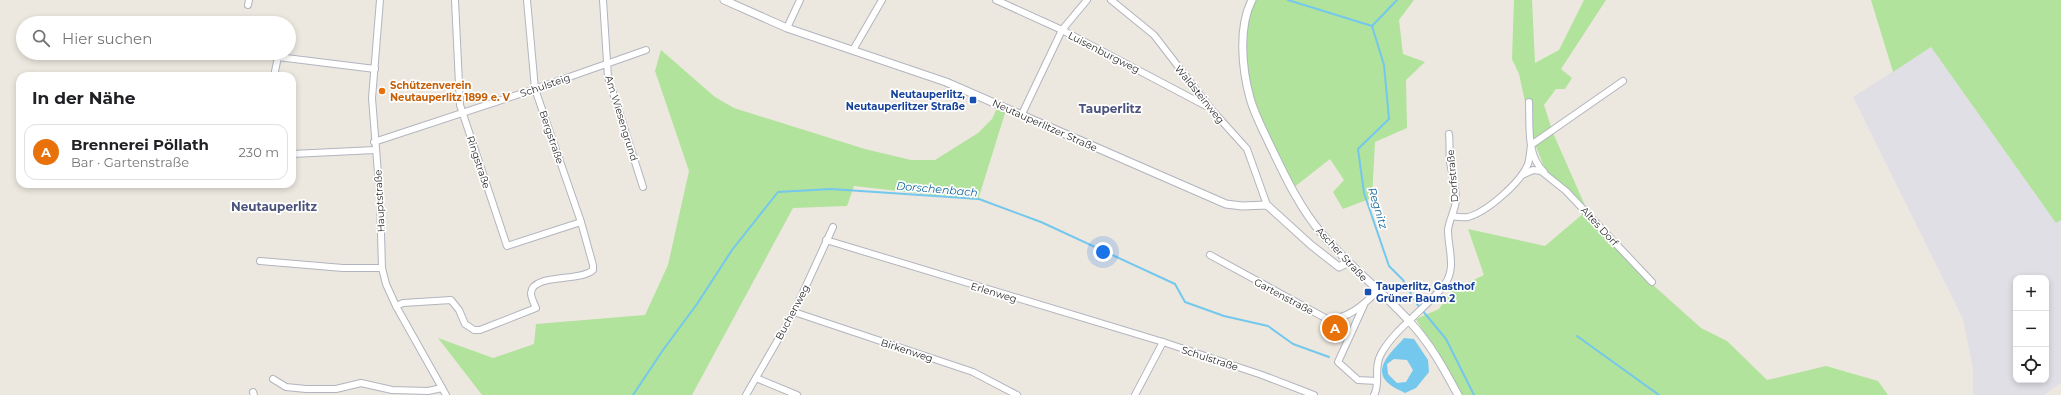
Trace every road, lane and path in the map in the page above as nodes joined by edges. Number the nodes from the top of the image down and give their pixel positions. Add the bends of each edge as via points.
1 (380, 0) edge
2 (455, 0) edge
3 (527, 0) edge
4 (603, 0) edge
5 (724, 0) edge
6 (800, 0) edge
7 (882, 0) edge
8 (996, 0) edge
9 (1087, 0) edge
10 (1111, 0) edge
11 (1252, 0) edge
12 (788, 28) junction
13 (1062, 30) junction
14 (646, 50) dead end
15 (853, 50) junction
16 (296, 59) edge
17 (277, 60) edge
18 (607, 64) junction
19 (375, 69) junction
20 (275, 72) edge
21 (1623, 81) dead end
22 (535, 89) junction
23 (1528, 102) dead end
24 (1211, 109) junction
25 (463, 113) junction
26 (1022, 114) junction
27 (1449, 134) dead end
28 (374, 142) junction
29 (1531, 145) junction
30 (375, 150) junction
31 (296, 154) edge
32 (1545, 173) junction
33 (1520, 177) junction
34 (643, 187) dead end
35 (1267, 205) junction
36 (1452, 216) junction
37 (581, 222) junction
38 (833, 227) dead end
39 (826, 240) junction
40 (1210, 255) dead end
41 (260, 261) dead end
42 (1347, 263) junction
43 (382, 268) junction
44 (1652, 282) dead end
45 (1377, 291) junction
46 (1364, 304) junction
47 (396, 306) junction
48 (794, 312) junction
49 (1409, 321) junction
50 (1163, 342) junction
51 (756, 378) junction
52 (273, 380) dead end
53 (1377, 381) junction
54 (442, 388) junction
55 (1377, 393) edge
56 (1309, 394) edge
57 (446, 395) edge
58 (746, 395) edge
59 (796, 395) edge
60 (1017, 395) edge
61 (1135, 395) edge
62 (1458, 395) edge

1 - 19 street, Hauptstraße
2 - 25 street, Ringstraße via 460,105
3 - 22 street, Bergstraße
4 - 18 street, Am Wiesengrund
5 - 12 street, Neutauperlitzer Straße
6 - 12 street
7 - 15 street
8 - 13 street, Luisenburgweg
9 - 13 street
10 - 24 street, Waldsteinweg via 1154,35
11 - 42 street, Ascher Straße via 1247,9 1243,58 1250,99 1284,174 1303,208
12 - 15 street, Neutauperlitzer Straße
13 - 24 street, Luisenburgweg
13 - 26 street
14 - 18 street, Schulsteig
15 - 26 street, Neutauperlitzer Straße via 946,82
16 - 19 street
17 - 20 street
18 - 22 street, Schulsteig
18 - 34 street, Am Wiesengrund via 608,77
19 - 28 street, Hauptstraße via 372,98
21 - 29 street
22 - 25 street, Schulsteig
22 - 37 street, Bergstraße
23 - 29 street, Altes Dorf
24 - 35 street, Waldsteinweg via 1247,149
25 - 28 street, Schulsteig
25 - 37 street, Ringstraße via 507,246
26 - 35 street, Neutauperlitzer Straße via 1226,204
27 - 36 street, Dorfstraße via 1450,161 1456,192
28 - 30 street, Hauptstraße
29 - 32 street, Altes Dorf via 1537,164
29 - 33 street, Altes Dorf via 1528,164
30 - 31 street
30 - 43 street, Hauptstraße via 380,199
32 - 33 street, Altes Dorf via 1533,170
32 - 44 street, Altes Dorf via 1566,191
33 - 36 street, Altes Dorf via 1483,210 1466,217
35 - 42 street via 1339,267
36 - 49 street, Dorfstraße via 1448,228 1452,264 1450,276 1444,286
37 - 47 street, Bergstraße via 593,270 585,275 541,281 531,292 536,308 480,330 469,328 465,324 451,300 403,303
38 - 39 street, Buchenweg
39 - 48 street, Buchenweg
39 - 50 street, Erlenweg
40 - 46 street, Gartenstraße via 1327,319 1336,319
41 - 43 street via 343,268
42 - 45 street, Ascher Straße
43 - 47 street, Hauptstraße
45 - 46 street, Gartenstraße
45 - 49 street, Ascher Straße
46 - 53 street via 1338,362 1358,380
47 - 54 street, Hauptstraße
48 - 51 street, Buchenweg
48 - 60 street, Birkenweg via 973,372
49 - 53 street, Dorfstraße via 1381,354 1376,364
49 - 62 street, Ascher Straße via 1432,350
50 - 56 street, Schulstraße via 1262,375
50 - 61 street
51 - 58 street, Buchenweg
51 - 59 street
52 - 54 street via 286,387 306,389 336,389 361,383 398,390 428,391
53 - 55 street, Dorfstraße
54 - 57 street, Hauptstraße

